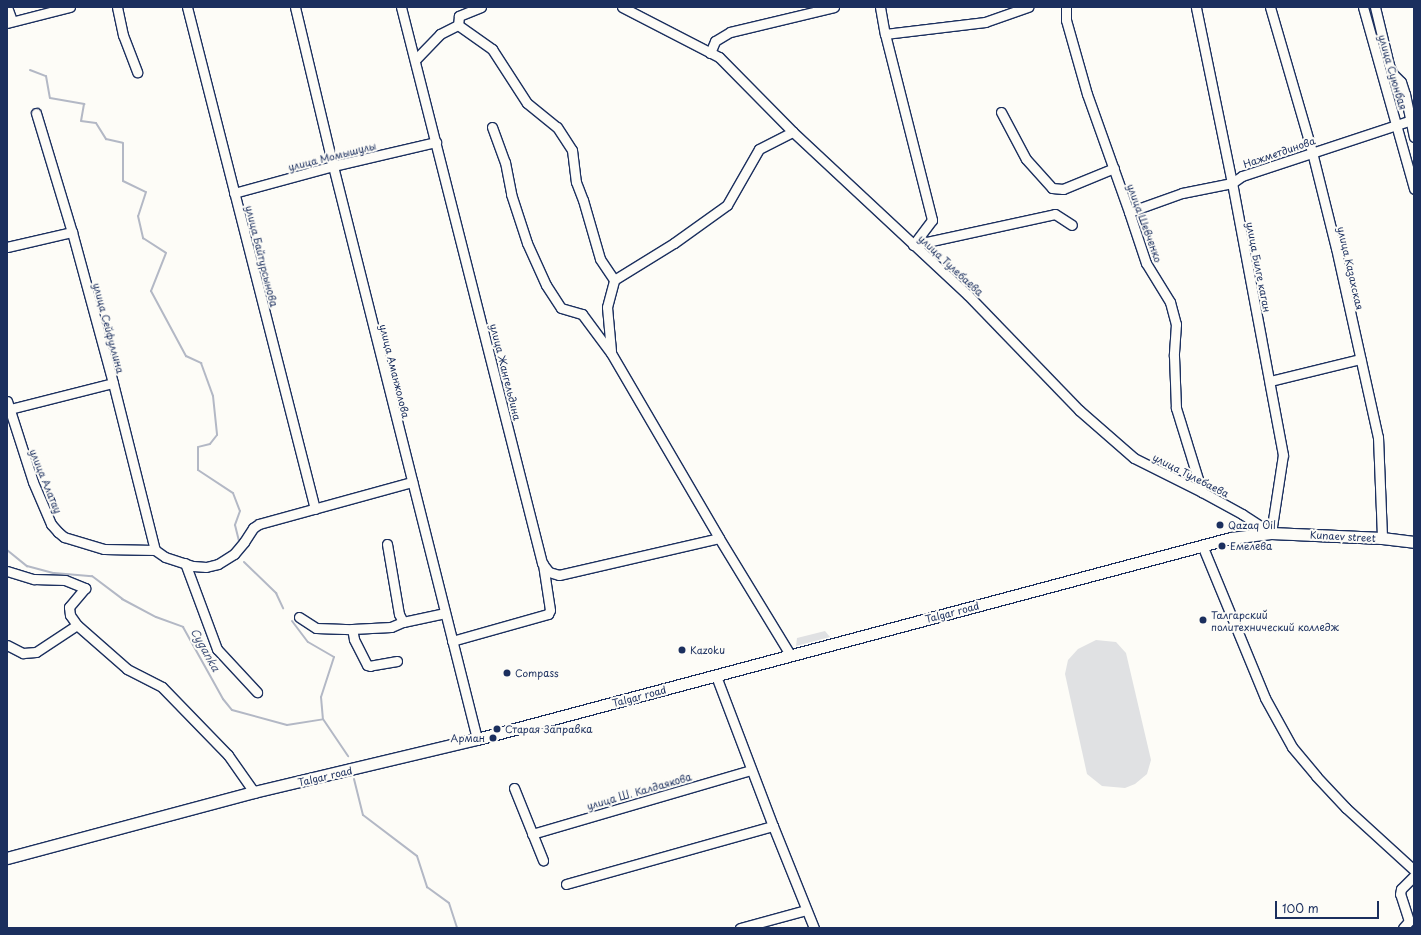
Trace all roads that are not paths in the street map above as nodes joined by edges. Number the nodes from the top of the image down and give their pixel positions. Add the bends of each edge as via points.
1 (7, 7) edge
2 (70, 7) edge
3 (117, 7) edge
4 (187, 7) edge
5 (295, 7) edge
6 (401, 7) edge
7 (480, 7) edge
8 (834, 7) edge
9 (880, 7) edge
10 (1028, 7) edge
11 (1066, 7) edge
12 (1196, 7) edge
13 (1270, 7) edge
14 (1363, 7) edge
15 (1375, 7) edge
16 (626, 8) edge
17 (9, 22) edge
18 (458, 25) junction
19 (885, 34) junction
20 (710, 53) junction
21 (415, 60) junction
22 (137, 72) dead end
23 (1001, 112) dead end
24 (36, 113) dead end
25 (1412, 120) edge
26 (1397, 125) junction
27 (492, 127) dead end
28 (793, 132) junction
29 (1414, 137) edge
30 (436, 142) junction
31 (1312, 152) junction
32 (333, 166) junction
33 (1114, 168) junction
34 (1232, 183) junction
35 (1414, 189) edge
36 (234, 193) junction
37 (1130, 212) junction
38 (1072, 225) dead end
39 (72, 232) junction
40 (913, 245) junction
41 (7, 247) edge
42 (614, 280) junction
43 (611, 352) junction
44 (1360, 359) junction
45 (1270, 381) junction
46 (114, 383) junction
47 (8, 405) edge
48 (412, 482) junction
49 (1202, 492) junction
50 (315, 509) junction
51 (1271, 533) junction
52 (719, 538) junction
53 (1382, 538) junction
54 (1414, 542) edge
55 (387, 544) dead end
56 (1202, 545) junction
57 (155, 550) junction
58 (185, 563) junction
59 (542, 563) junction
60 (7, 571) edge
61 (445, 613) junction
62 (300, 617) dead end
63 (403, 622) junction
64 (77, 625) junction
65 (352, 629) junction
66 (452, 641) junction
67 (7, 645) edge
68 (791, 656) junction
69 (397, 661) dead end
70 (716, 676) junction
71 (257, 692) dead end
72 (477, 739) junction
73 (751, 770) junction
74 (514, 788) dead end
75 (254, 792) junction
76 (773, 826) junction
77 (532, 834) junction
78 (7, 858) edge
79 (543, 860) dead end
80 (1414, 870) edge
81 (1414, 876) edge
82 (566, 884) dead end
83 (806, 910) junction
84 (740, 928) edge
85 (814, 928) edge
86 (1403, 928) edge

1 - 17 street
2 - 17 street
3 - 22 street via 123,35
4 - 36 street, улица Байтурсынова
5 - 32 street, улица Аманжолова
6 - 21 street, улица Жангельдина
7 - 18 street via 459,16
8 - 20 street via 730,32 715,41
9 - 19 street
10 - 19 street via 985,22
11 - 33 street, улица Шевченко via 1066,20 1086,94
12 - 34 street, улица Билге каган
13 - 31 street, улица Казахская
14 - 26 street, улица Суюнбая
15 - 25 street, улица Суюнбая via 1389,65 1401,82
16 - 20 street, улица Тулебаева
18 - 21 street via 440,34
18 - 42 street via 492,48 527,103 557,127 572,150 576,182 600,259
19 - 40 street via 932,220
20 - 28 street, улица Тулебаева via 719,57
21 - 30 street, улица Жангельдина
23 - 33 street via 1026,158 1052,188 1063,189
24 - 39 street, улица Сейфуллина
25 - 26 street, Нажметдинова
25 - 29 street, улица Суюнбая
26 - 31 street, Нажметдинова
26 - 35 street, улица Суюнбая
27 - 43 street via 505,162 511,194 527,243 546,284 561,308 582,314
28 - 40 street, улица Тулебаева
28 - 42 street via 759,149 727,205 674,244
30 - 32 street, улица Момышулы
30 - 59 street, улица Жангельдина
31 - 34 street, Нажметдинова via 1242,176
31 - 44 street, улица Казахская
32 - 36 street, улица Момышулы
32 - 48 street, улица Аманжолова
33 - 37 street, улица Шевченко
34 - 37 street, Нажметдинова via 1182,193
34 - 45 street, улица Билге каган
36 - 50 street, улица Байтурсынова
37 - 49 street, улица Шевченко via 1146,263 1170,302 1176,324 1176,408
38 - 40 street via 1055,214
39 - 41 street
39 - 46 street, улица Сейфуллина
40 - 49 street, улица Тулебаева via 973,300 1079,410 1134,458
42 - 43 street via 607,307
43 - 52 street
44 - 45 street
44 - 53 street, улица Казахская via 1378,437
45 - 51 street, улица Билге каган via 1283,455
46 - 47 street
46 - 57 street, улица Сейфуллина
47 - 57 street, улица Алатау via 33,482 47,516 58,532 64,537 104,549
48 - 50 street, улица Алатау
48 - 61 street, улица Аманжолова
49 - 51 street, улица Тулебаева
50 - 58 street, улица Алатау via 259,524 253,528 234,554 218,564 206,567
51 - 53 main road, Kunaev street
51 - 56 main road, Talgar road
52 - 59 street via 559,575 549,572
52 - 68 street
53 - 54 main road, Kunaev street
55 - 63 street via 399,614
56 - 68 main road, Talgar road
56 - 80 street via 1265,698 1292,747 1346,808
57 - 58 street, улица Алатау via 165,557
58 - 71 street via 217,649
59 - 66 street, улица Жангельдина via 550,610 548,614
60 - 64 street via 34,579 65,580 85,588 69,606 70,615
61 - 63 street
61 - 66 street, улица Аманжолова
62 - 65 street via 316,628
63 - 65 street via 391,627
64 - 67 street via 36,652 23,653
64 - 75 street via 127,669 162,687 228,755
65 - 69 street via 367,665
66 - 72 street, улица Аманжолова
68 - 70 main road, Talgar road
70 - 72 main road, Talgar road
70 - 73 street
72 - 75 main road, Talgar road
73 - 76 street
73 - 77 street, улица Ш. Калдаякова
74 - 77 street
75 - 78 main road, Talgar road
76 - 82 street
76 - 83 street
77 - 79 street
81 - 86 street via 1401,889 1400,894 1409,921
83 - 84 street
83 - 85 street

